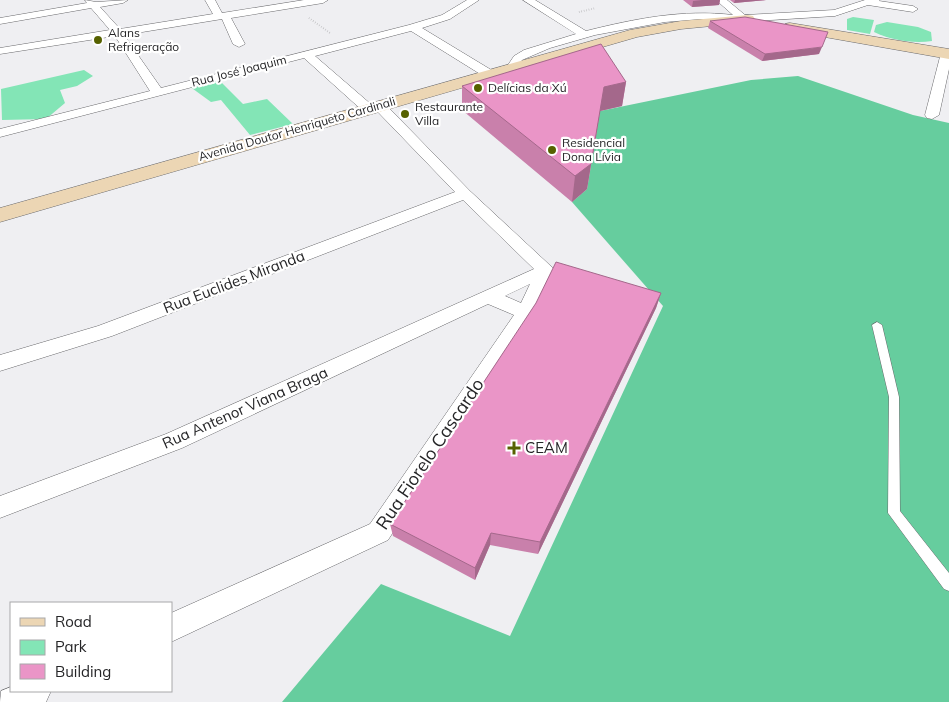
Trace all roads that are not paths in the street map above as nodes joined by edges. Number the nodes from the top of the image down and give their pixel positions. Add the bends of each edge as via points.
1 (123, 0) edge
2 (210, 0) edge
3 (323, 0) edge
4 (474, 0) edge
5 (528, 0) edge
6 (721, 0) edge
7 (829, 0) edge
8 (873, 1) edge
9 (92, 3) edge
10 (914, 9) dead end
11 (846, 10) junction
12 (222, 16) junction
13 (741, 19) junction
14 (0, 21) edge
15 (796, 21) junction
16 (413, 27) junction
17 (118, 33) junction
18 (585, 35) junction
19 (239, 44) dead end
20 (0, 51) edge
21 (948, 53) edge
22 (306, 54) junction
23 (512, 68) junction
24 (489, 74) junction
25 (157, 92) junction
26 (374, 108) junction
27 (932, 116) dead end
28 (0, 133) edge
29 (466, 194) junction
30 (0, 215) edge
31 (546, 270) junction
32 (486, 296) junction
33 (526, 312) junction
34 (876, 325) dead end
35 (0, 363) edge
36 (0, 507) edge
37 (949, 584) edge
38 (172, 628) edge
39 (34, 692) edge
40 (12, 702) edge

1 - 9 street
2 - 12 street
3 - 12 street
4 - 16 street, Rua José Joaquim via 446,17
5 - 18 street
6 - 13 street
7 - 11 street
8 - 10 street
8 - 11 street
9 - 14 street
9 - 17 street
11 - 15 street
12 - 17 street
12 - 19 street
13 - 15 main road, Avenida Doutor Henriqueto Cardinali
13 - 18 street via 708,15 676,17
13 - 23 main road, Avenida Doutor Henriqueto Cardinali via 635,33
15 - 21 main road, Avenida Doutor Henriqueto Cardinali
16 - 22 street, Rua José Joaquim
16 - 24 street
17 - 20 street
17 - 25 street
18 - 23 street via 530,52 518,58
21 - 27 street
22 - 25 street, Rua José Joaquim
22 - 26 street
23 - 24 main road, Avenida Doutor Henriqueto Cardinali
24 - 26 main road, Avenida Doutor Henriqueto Cardinali
25 - 28 street, Rua José Joaquim
26 - 29 street
26 - 30 main road, Avenida Doutor Henriqueto Cardinali
29 - 31 street
29 - 35 street, Rua Euclides Miranda via 105,331
31 - 32 street, Rua Antenor Viana Braga
31 - 33 street, Rua Fiorelo Cascardo
32 - 33 street
32 - 36 street, Rua Antenor Viana Braga via 174,441
33 - 38 street, Rua Fiorelo Cascardo via 379,532
34 - 37 lane via 894,398 894,513
39 - 40 street

